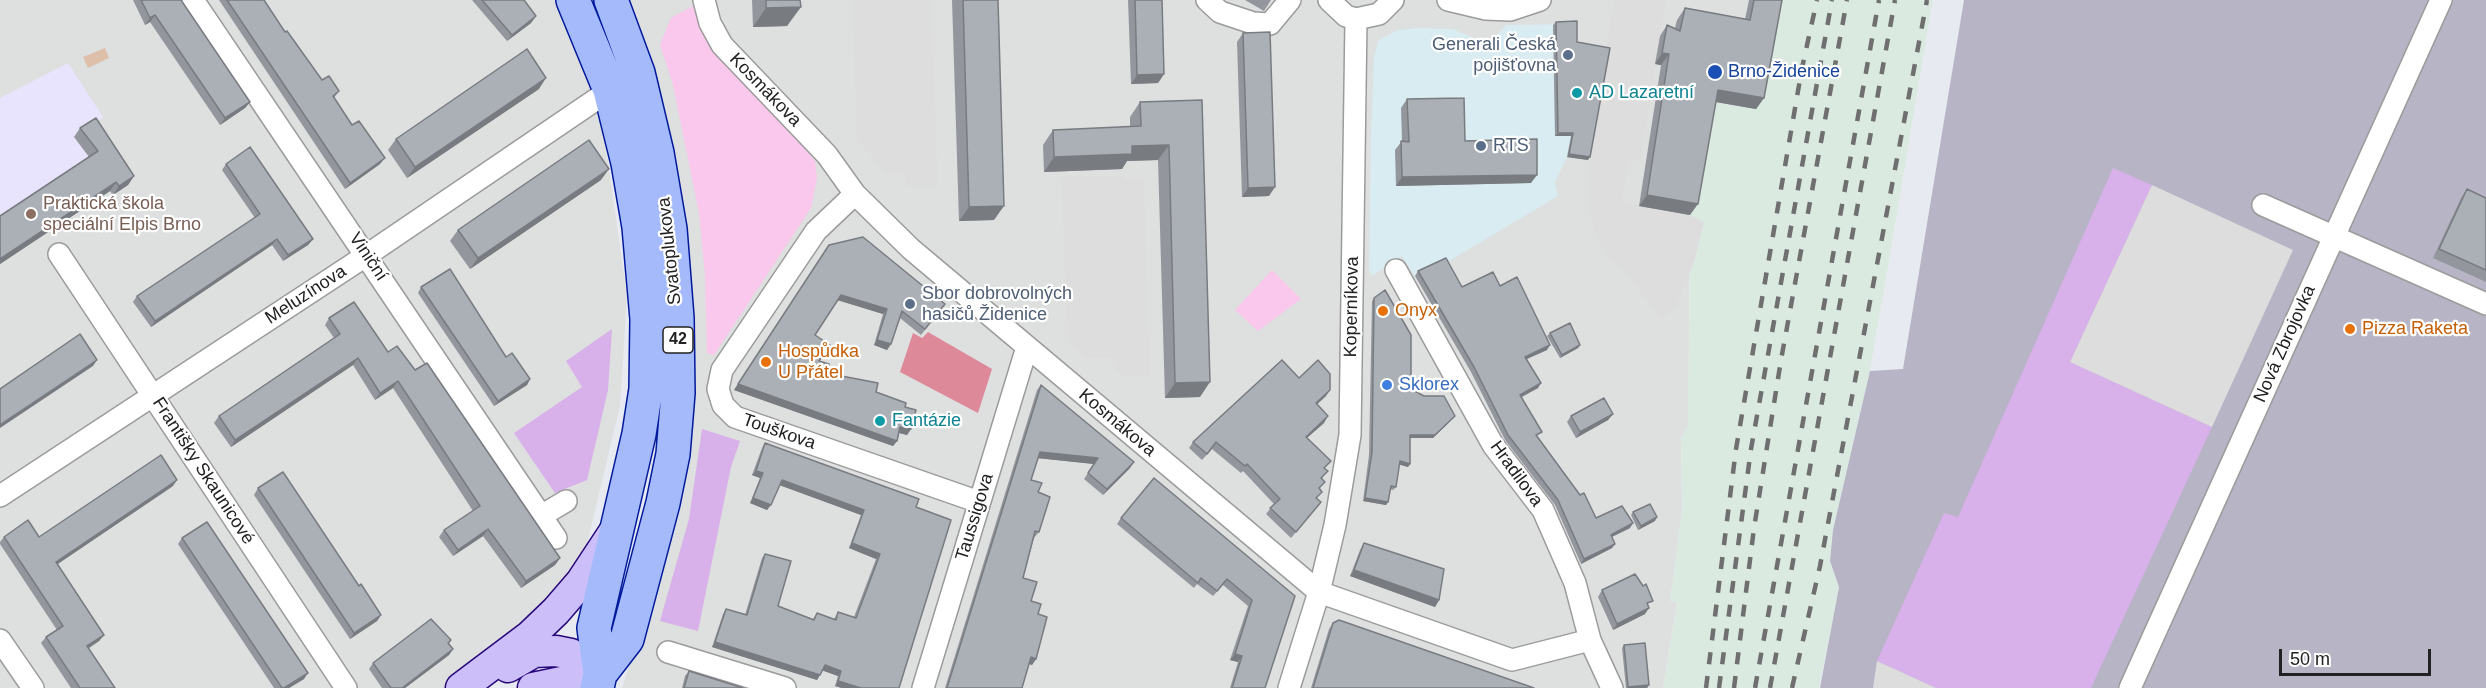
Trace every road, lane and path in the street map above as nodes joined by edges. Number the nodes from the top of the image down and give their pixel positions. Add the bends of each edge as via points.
1 (194, 0) edge
2 (573, 0) edge
3 (611, 0) edge
4 (704, 0) edge
5 (1207, 0) edge
6 (1290, 0) edge
7 (1328, 0) edge
8 (1393, 0) edge
9 (1448, 0) edge
10 (1540, 0) edge
11 (2441, 0) edge
12 (1356, 19) junction
13 (610, 90) junction
14 (855, 194) junction
15 (2263, 205) dead end
16 (2334, 235) junction
17 (59, 254) dead end
18 (367, 255) junction
19 (1396, 270) dead end
20 (2486, 304) edge
21 (1027, 347) junction
22 (152, 395) junction
23 (0, 496) edge
24 (566, 501) dead end
25 (979, 502) junction
26 (541, 516) junction
27 (620, 522) junction
28 (556, 538) dead end
29 (1319, 592) junction
30 (0, 640) edge
31 (1590, 640) junction
32 (668, 652) dead end
33 (598, 681) edge
34 (33, 688) edge
35 (346, 688) edge
36 (461, 688) edge
37 (478, 688) edge
38 (533, 688) edge
39 (785, 688) edge
40 (923, 688) edge
41 (1289, 688) edge
42 (1612, 688) edge
43 (2130, 688) edge

1 - 18 street, Viniční
2 - 13 main road, Svatoplukova / 42
3 - 33 main road, Svatoplukova / 42 via 639,73 670,229 678,393 673,454 663,503 627,639
4 - 14 street, Kosmákova via 722,45 827,154
5 - 6 street via 1220,12 1270,24
7 - 12 street via 1346,16
8 - 12 street via 1379,14
9 - 10 street via 1510,10
11 - 16 street, Nová Zbrojovka
12 - 29 street, Koperníkova via 1350,435
13 - 18 street, Meluzínova
13 - 27 main road, Svatoplukova / 42 via 639,227 647,319 645,389
14 - 21 street, Kosmákova via 911,249
14 - 25 street, Touškova via 816,231 722,370 718,389 723,405 735,417
15 - 16 street
16 - 20 street
16 - 43 street, Nová Zbrojovka
17 - 22 street, Františky Skaunicové
18 - 22 street, Meluzínova
18 - 26 street, Viniční
19 - 31 street, Hradilova via 1493,446 1543,510 1575,583
21 - 25 street, Taussigova
21 - 29 street, Kosmákova
22 - 23 street, Meluzínova
22 - 35 street, Františky Skaunicové
24 - 26 street
25 - 40 street, Taussigova
26 - 28 street, Viniční
27 - 33 main road, Svatoplukova / 42 via 594,628
27 - 36 main road via 581,582 556,611 530,636
29 - 31 street, Kosmákova via 1512,660
29 - 41 street, Koperníkova
30 - 34 street
31 - 42 street, Hradilova
32 - 39 street
33 - 37 main road via 571,654 534,652
33 - 38 main road

